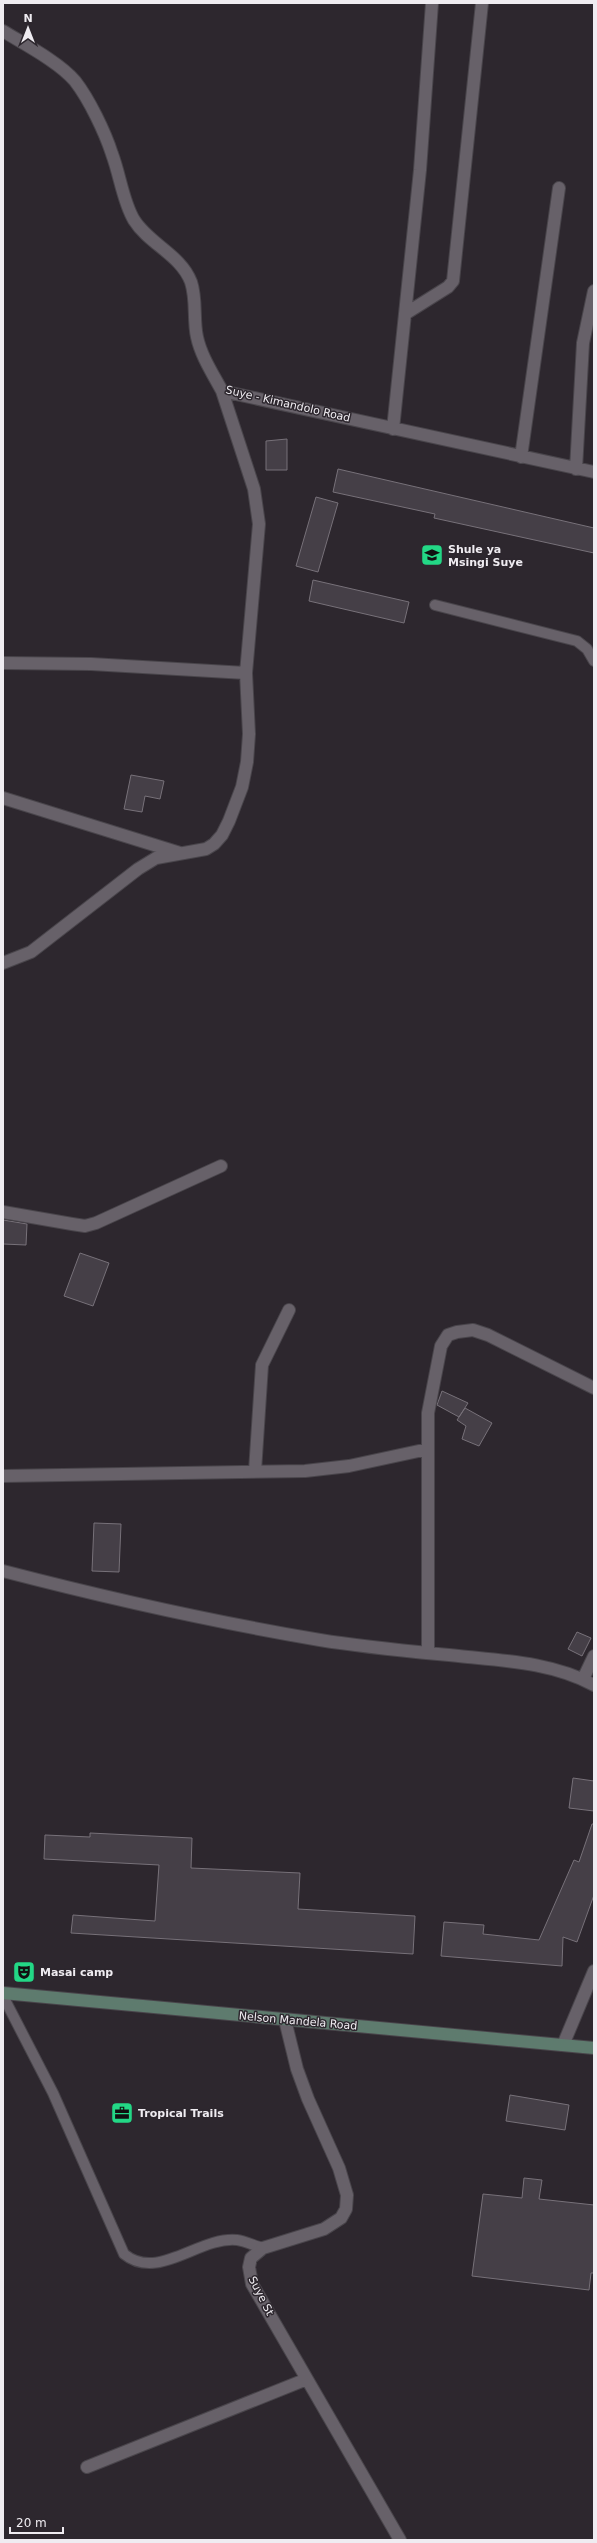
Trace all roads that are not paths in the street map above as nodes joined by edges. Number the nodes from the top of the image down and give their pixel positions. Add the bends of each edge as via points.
1 (432, 3) edge
2 (482, 3) edge
3 (3, 31) edge
4 (559, 188) dead end
5 (594, 291) edge
6 (405, 314) junction
7 (222, 391) junction
8 (393, 429) junction
9 (521, 457) junction
10 (576, 469) junction
11 (594, 472) edge
12 (435, 605) dead end
13 (594, 661) edge
14 (3, 663) edge
15 (246, 673) junction
16 (3, 798) edge
17 (180, 853) junction
18 (3, 963) edge
19 (221, 1166) dead end
20 (3, 1212) edge
21 (288, 1310) dead end
22 (594, 1388) edge
23 (428, 1449) junction
24 (255, 1472) junction
25 (3, 1476) edge
26 (3, 1571) edge
27 (428, 1653) junction
28 (594, 1656) edge
29 (583, 1679) junction
30 (594, 1684) edge
31 (594, 1971) edge
32 (3, 1994) edge
33 (285, 2020) junction
34 (563, 2045) junction
35 (594, 2048) edge
36 (263, 2248) junction
37 (307, 2379) junction
38 (87, 2467) dead end
39 (400, 2540) edge

1 - 6 street via 420,170
2 - 6 street via 453,281 448,287
3 - 7 street, Suye - Kimandolo Road via 63,71 74,81 86,99 112,152 132,217 145,233 178,262 191,282 195,297 197,336 206,362
4 - 9 street
5 - 10 street via 583,343
6 - 8 street
7 - 8 street, Suye - Kimandolo Road
7 - 15 street via 254,489 259,524
8 - 9 street, Suye - Kimandolo Road
9 - 10 street, Suye - Kimandolo Road
10 - 11 street, Suye - Kimandolo Road
12 - 13 lane via 577,641 587,649
14 - 15 street via 91,664
15 - 17 street via 249,734 242,787 222,835 214,844 206,849
16 - 17 street
17 - 18 street via 156,858 138,869 31,952
19 - 20 street via 91,1224 72,1224
21 - 24 street via 262,1365
22 - 23 street via 488,1335 473,1330 448,1335 441,1346 428,1413
23 - 24 street via 349,1466 305,1471
23 - 27 street
24 - 25 street
26 - 27 street via 319,1640
27 - 29 street via 530,1663
28 - 29 street
29 - 30 street
31 - 34 street
32 - 33 main road, Nelson Mandela Road
32 - 36 lane via 53,2093 124,2254 132,2261 143,2264 158,2262 220,2241 237,2240
33 - 34 main road, Nelson Mandela Road
33 - 36 street via 297,2069 339,2168 347,2195 346,2209 341,2218 324,2229
34 - 35 main road, Nelson Mandela Road
36 - 37 street, Suye St via 251,2258 249,2267 252,2284
37 - 38 street
37 - 39 street, Suye St

